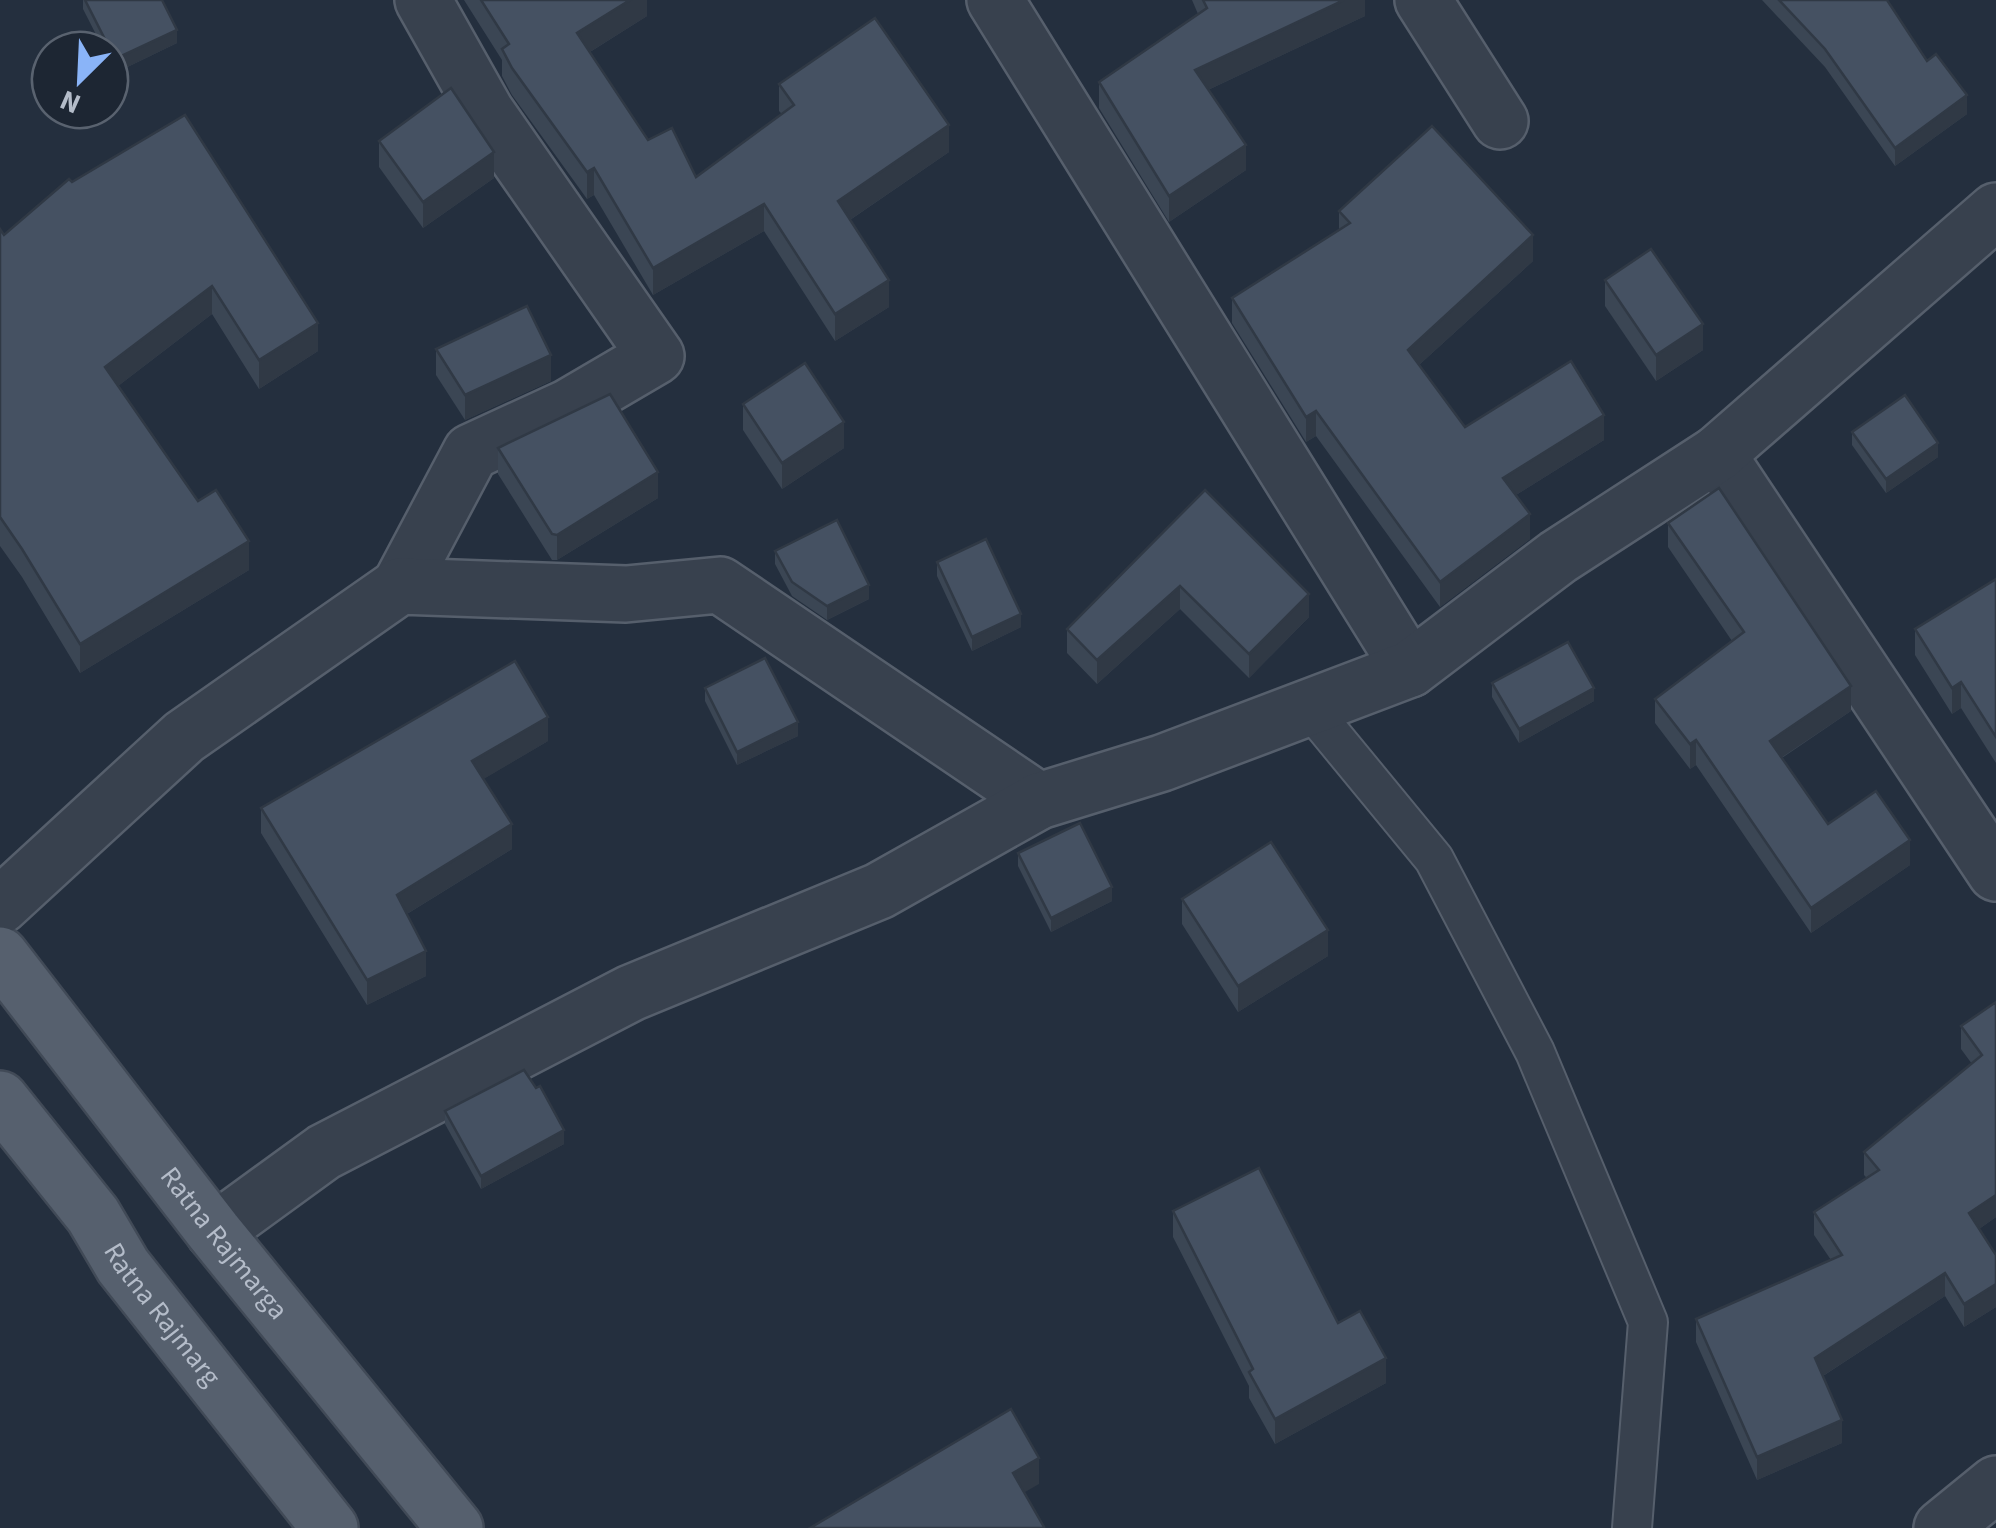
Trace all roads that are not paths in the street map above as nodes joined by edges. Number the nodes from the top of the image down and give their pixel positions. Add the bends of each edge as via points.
1 (423, 0) edge
2 (994, 0) edge
3 (1423, 0) edge
4 (1500, 122) dead end
5 (1996, 211) edge
6 (1717, 454) junction
7 (400, 586) junction
8 (1410, 668) junction
9 (1309, 708) junction
10 (1038, 801) junction
11 (1996, 873) edge
12 (0, 906) edge
13 (0, 955) edge
14 (0, 1100) edge
15 (214, 1232) junction
16 (1996, 1484) edge
17 (330, 1528) edge
18 (455, 1528) edge
19 (1632, 1528) edge
20 (1942, 1528) edge

1 - 7 street via 486,112 656,356 472,452
2 - 8 street
3 - 4 street
5 - 6 street
6 - 8 street via 1558,556
6 - 11 street
7 - 10 street via 626,594 720,584
7 - 12 street via 184,737
8 - 9 street
9 - 10 street
9 - 19 lane via 1434,859 1536,1052 1648,1322
10 - 15 street via 879,891 631,993 324,1152
13 - 15 main road, Ratna Rajmarga
14 - 17 main road, Ratna Rajmarg
15 - 18 main road, Ratna Rajmarga
16 - 20 street

